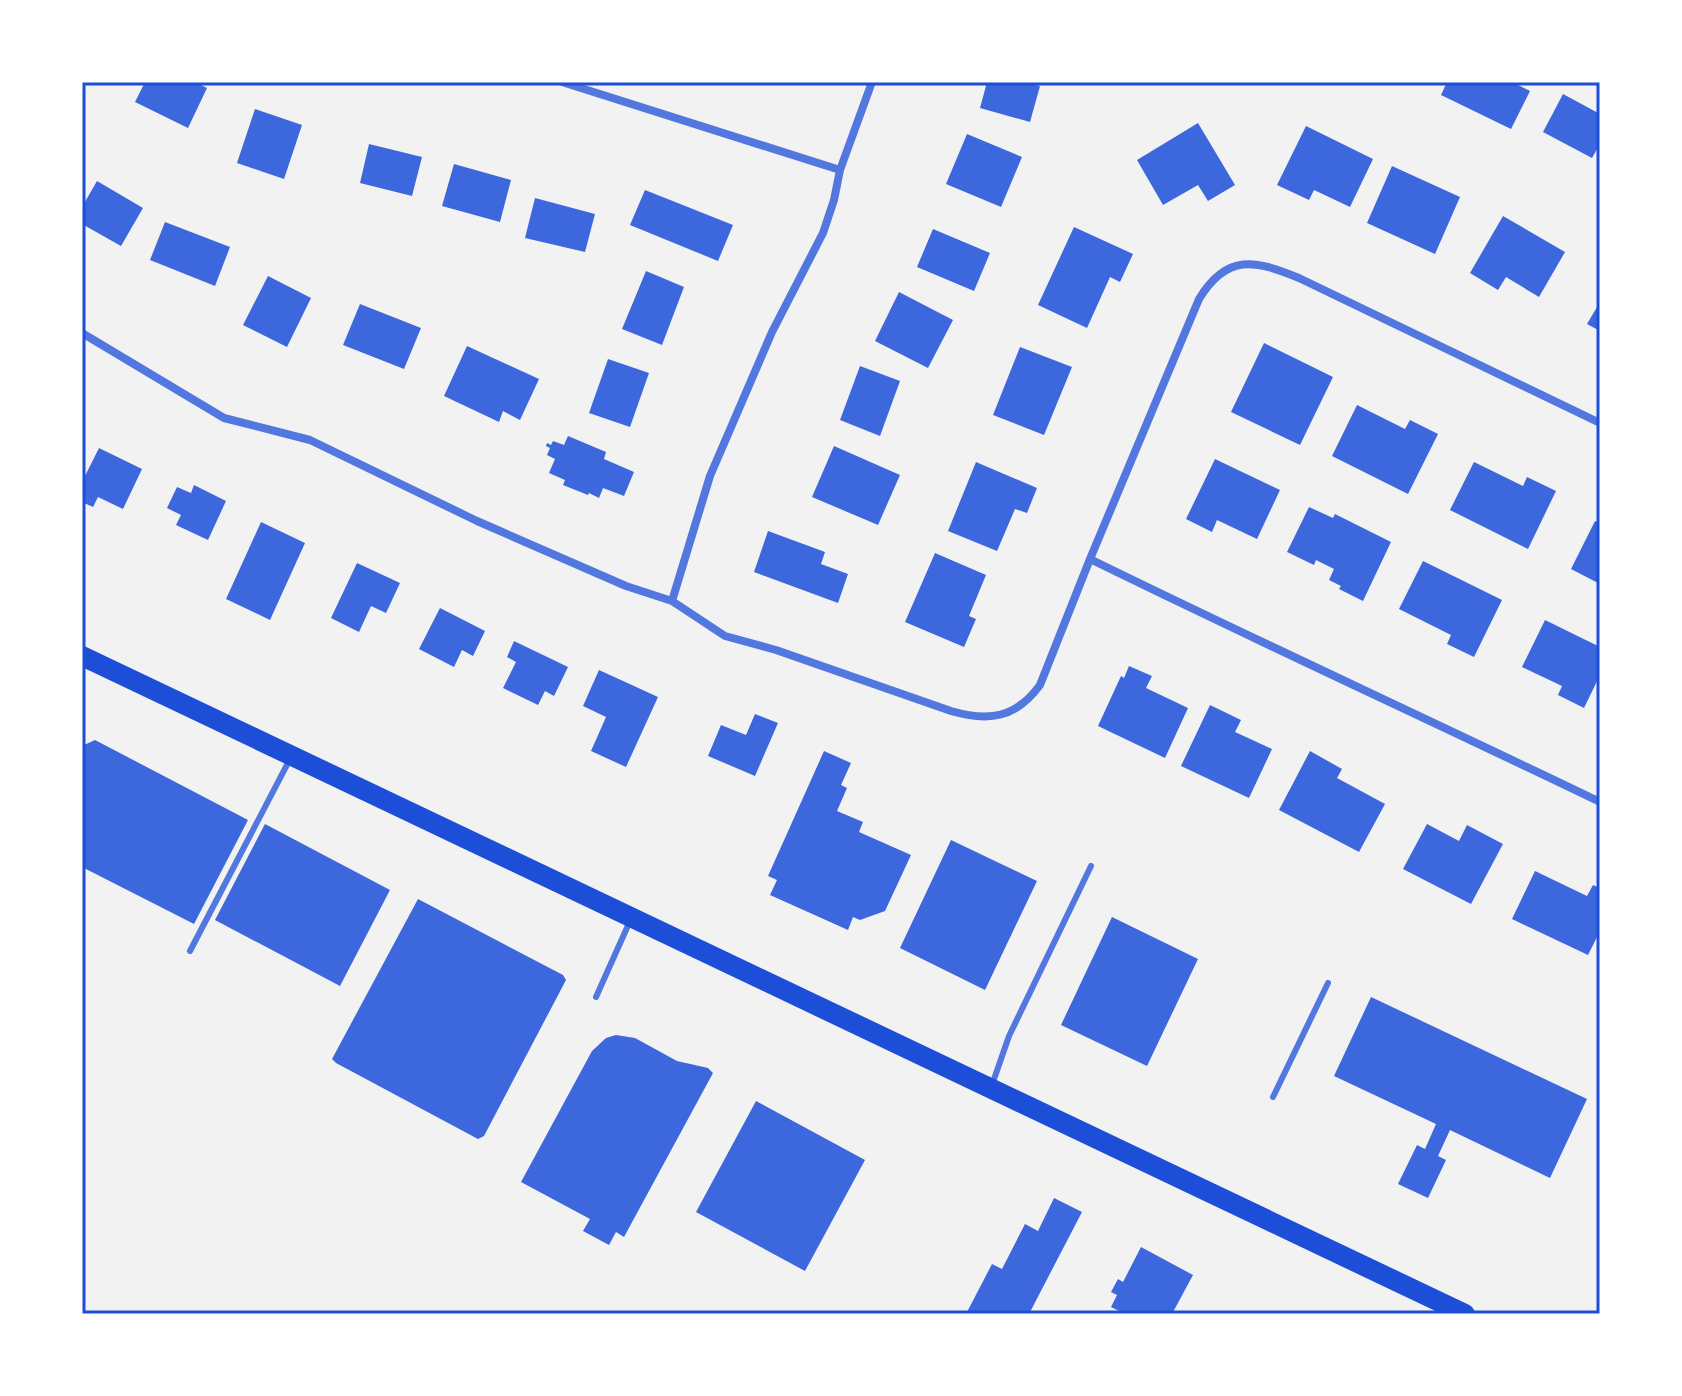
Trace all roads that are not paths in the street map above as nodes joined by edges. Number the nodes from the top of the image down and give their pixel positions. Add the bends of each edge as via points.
1 (562, 82) edge
2 (872, 82) edge
3 (840, 170) junction
4 (82, 333) edge
5 (1600, 423) edge
6 (1090, 559) junction
7 (672, 601) junction
8 (82, 656) edge
9 (292, 755) junction
10 (1600, 802) edge
11 (1091, 866) dead end
12 (631, 917) junction
13 (190, 951) dead end
14 (1328, 983) dead end
15 (596, 997) dead end
16 (991, 1088) junction
17 (1273, 1097) dead end
18 (1452, 1311) edge

1 - 3 street
2 - 3 street
3 - 7 street via 823,233 772,332 710,476
4 - 7 street via 224,418 310,440 491,527
5 - 6 street via 1299,278 1254,262 1236,264 1210,282 1199,299
6 - 7 street via 1040,685 1024,704 993,716 964,715 725,636
6 - 10 street
8 - 9 main road
9 - 12 main road
9 - 13 lane
11 - 16 lane via 1009,1036
12 - 15 lane
12 - 16 main road
14 - 17 lane
16 - 18 main road

